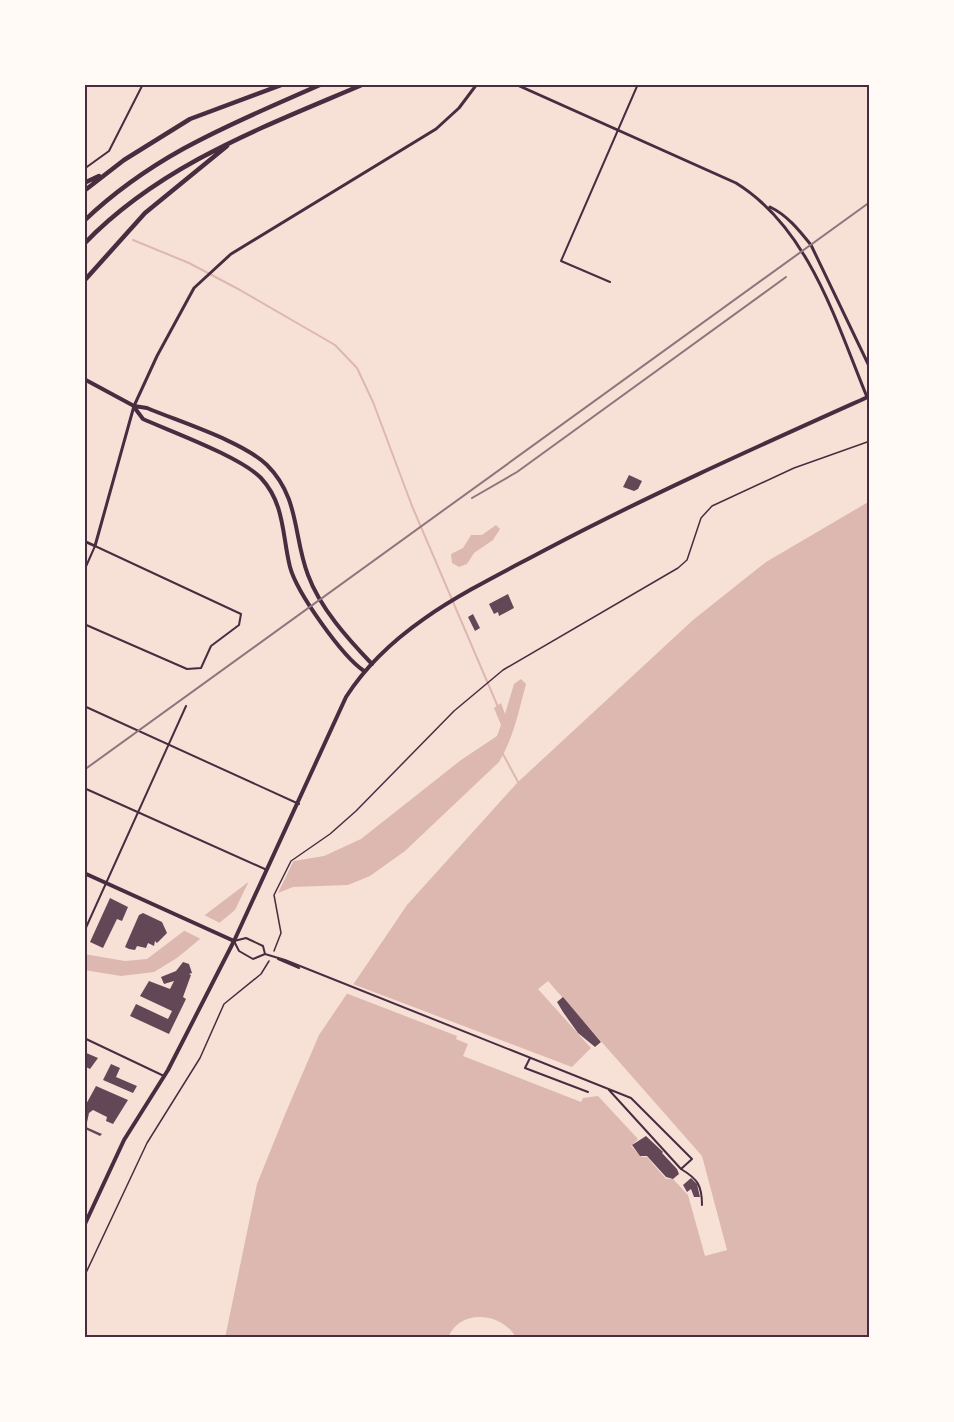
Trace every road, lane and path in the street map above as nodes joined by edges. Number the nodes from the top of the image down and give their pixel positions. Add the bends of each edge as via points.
1 (143, 84) edge
2 (284, 84) edge
3 (322, 84) edge
4 (364, 84) edge
5 (477, 84) edge
6 (515, 84) edge
7 (638, 84) edge
8 (617, 131) junction
9 (234, 141) junction
10 (84, 169) edge
11 (112, 169) junction
12 (84, 183) edge
13 (84, 191) edge
14 (768, 206) junction
15 (84, 221) edge
16 (84, 244) edge
17 (84, 281) edge
18 (610, 282) dead end
19 (870, 368) edge
20 (84, 379) edge
21 (869, 396) edge
22 (134, 406) junction
23 (870, 441) edge
24 (84, 541) edge
25 (95, 546) junction
26 (84, 571) edge
27 (84, 624) edge
28 (372, 664) junction
29 (364, 671) junction
30 (84, 706) edge
31 (186, 706) dead end
32 (170, 745) junction
33 (84, 788) edge
34 (299, 804) junction
35 (138, 813) junction
36 (267, 871) junction
37 (84, 873) edge
38 (106, 882) junction
39 (84, 932) edge
40 (234, 941) junction
41 (265, 954) junction
42 (272, 957) junction
43 (84, 1038) edge
44 (530, 1058) junction
45 (164, 1076) junction
46 (609, 1090) junction
47 (588, 1092) dead end
48 (681, 1169) junction
49 (702, 1205) dead end
50 (84, 1226) edge
51 (84, 1277) edge

1 - 10 street via 109,151
2 - 11 highway via 190,119
3 - 15 highway via 174,152 130,181
4 - 9 highway
5 - 22 street via 436,129 218,264 202,279 173,323
6 - 8 street
7 - 8 street
8 - 14 street via 736,183
8 - 18 street via 561,261
9 - 16 highway via 150,187
9 - 17 highway via 145,213
11 - 12 highway
11 - 13 highway
14 - 19 street via 779,211 811,245
14 - 21 street via 791,233 808,262
20 - 22 main road
21 - 28 main road via 626,508 447,602
22 - 25 street
22 - 28 main road via 237,446 266,465 292,505 309,579 331,614
22 - 29 main road via 143,419 244,466 262,479 280,508 295,582 353,663
23 - 42 path via 794,468 712,506 701,518 687,560 678,568 481,685 356,810 291,861 274,895 281,933
24 - 25 street
25 - 26 street
25 - 27 street via 241,614 239,625 211,646 198,669 187,669
28 - 29 main road
29 - 34 main road via 346,697
30 - 32 street
31 - 32 street
32 - 34 street
32 - 35 street
33 - 35 street
34 - 36 main road
35 - 36 street
35 - 38 street
36 - 40 main road
37 - 38 main road
38 - 39 street
38 - 40 main road
40 - 41 street via 246,938 261,944
40 - 41 street via 239,951 253,959
40 - 45 main road
41 - 42 street
42 - 44 street
42 - 51 path via 261,974 224,1004 200,1058 147,1143
43 - 45 street
44 - 46 street
44 - 47 street via 525,1068
45 - 50 main road via 124,1140
46 - 48 street
46 - 48 street via 631,1098 692,1159
48 - 49 street via 702,1188

